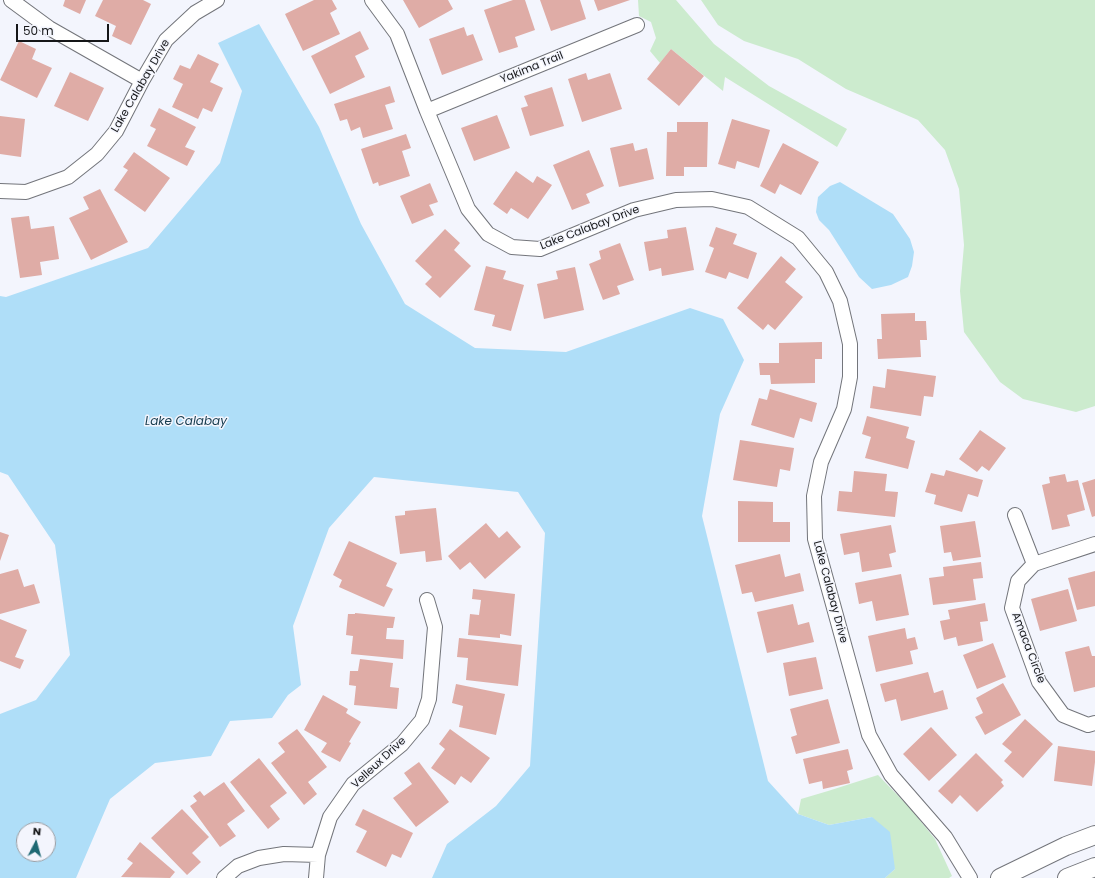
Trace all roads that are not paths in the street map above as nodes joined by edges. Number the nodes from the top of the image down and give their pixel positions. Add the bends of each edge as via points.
1 (11, 0) edge
2 (217, 0) edge
3 (372, 0) edge
4 (637, 25) dead end
5 (142, 81) junction
6 (427, 111) junction
7 (0, 191) edge
8 (1015, 514) dead end
9 (1095, 544) edge
10 (1034, 564) junction
11 (427, 600) dead end
12 (1095, 723) edge
13 (1095, 835) edge
14 (318, 855) junction
15 (1095, 867) edge
16 (224, 878) edge
17 (316, 878) edge
18 (970, 878) edge
19 (1000, 878) edge
20 (1067, 878) edge

1 - 5 street via 49,28
2 - 5 street, Lake Calabay Drive via 195,13 166,40
3 - 6 street, Lake Calabay Drive via 397,34
4 - 6 street, Yakima Trail
5 - 7 street, Lake Calabay Drive via 116,131 97,154 68,178 26,192
6 - 18 street, Lake Calabay Drive via 468,209 488,234 512,247 540,249 634,210 676,200 712,199 748,207 798,238 826,272 840,301 850,344 850,377 844,409 819,469 814,496 815,539 869,735 890,775 945,837
8 - 10 street
9 - 10 street
10 - 12 street, Amaca Circle via 1018,582 1012,608 1039,682 1063,715 1088,725
11 - 14 street, Velleux Drive via 435,627 430,699 422,720 402,744 353,784 330,817
13 - 19 street
14 - 16 street via 284,854 259,858 238,866
14 - 17 street, Velleux Drive
15 - 20 street

